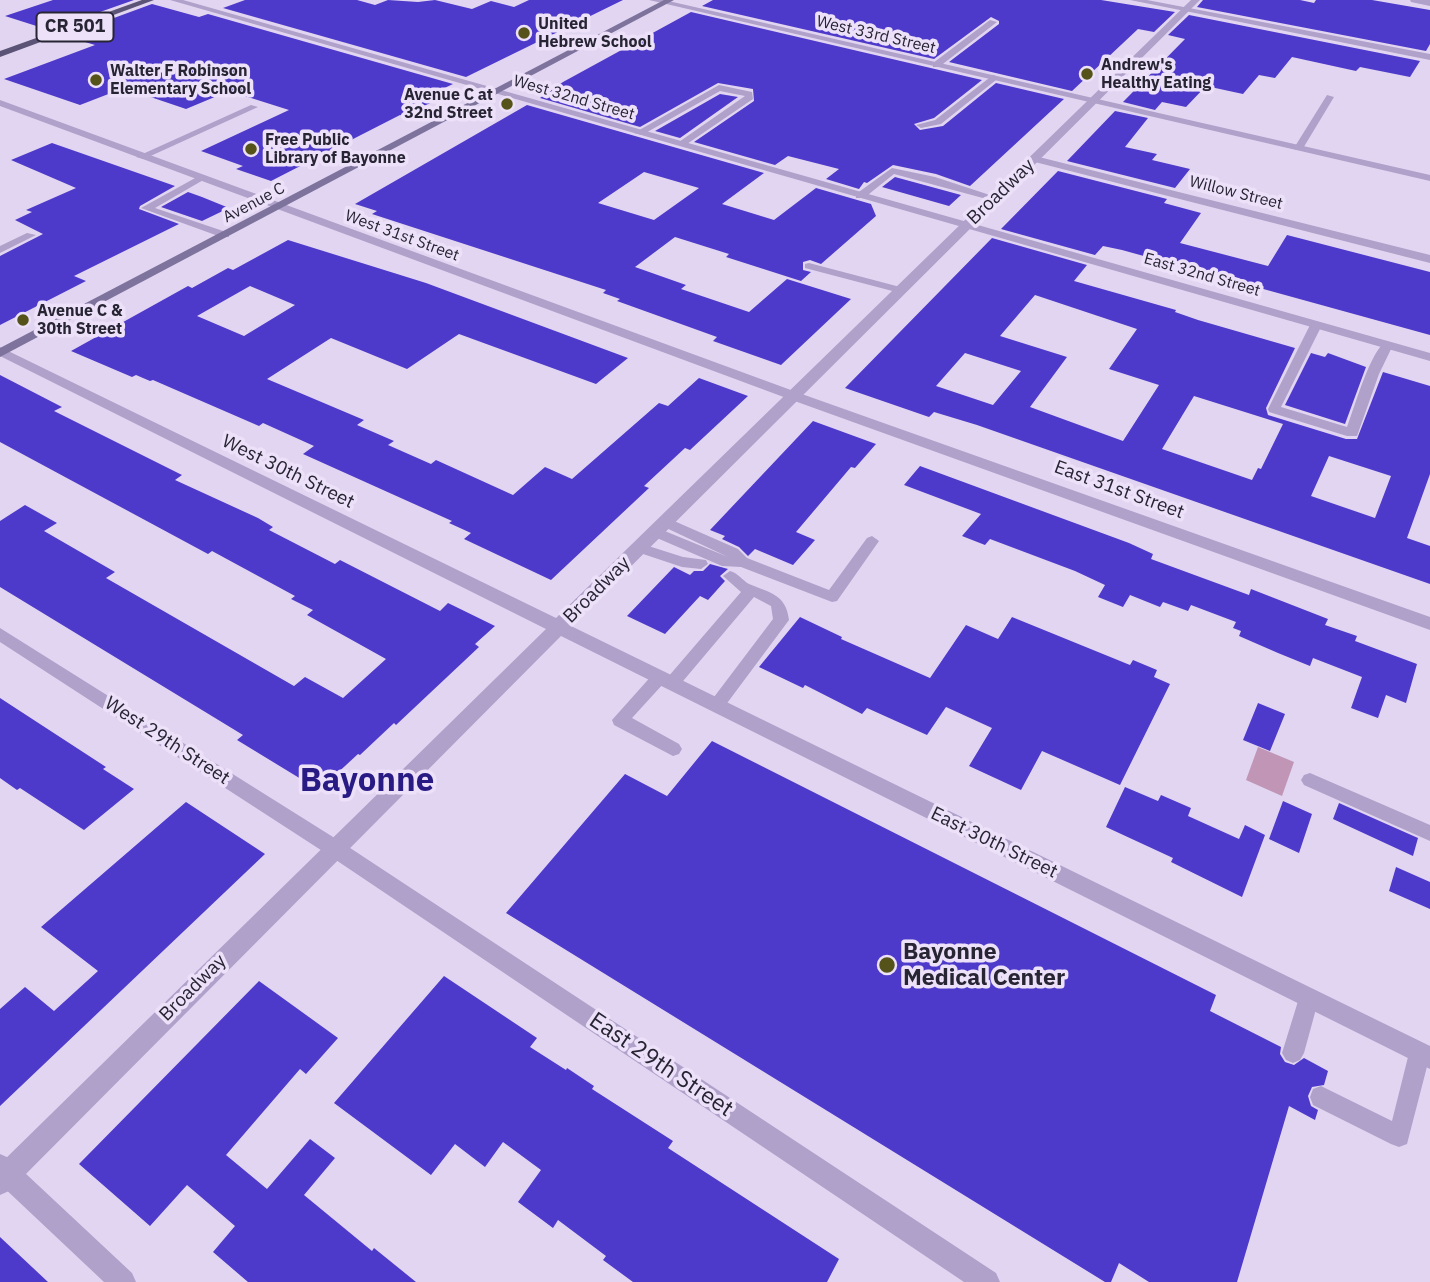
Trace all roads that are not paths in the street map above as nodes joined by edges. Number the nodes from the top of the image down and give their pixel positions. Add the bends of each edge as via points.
1 (150, 0) edge
2 (174, 0) edge
3 (653, 0) edge
4 (1134, 0) edge
5 (1196, 0) edge
6 (1414, 0) edge
7 (668, 1) edge
8 (1430, 3) edge
9 (1185, 10) junction
10 (993, 22) dead end
11 (0, 54) edge
12 (1430, 57) edge
13 (936, 65) junction
14 (993, 78) junction
15 (498, 92) junction
16 (1330, 97) dead end
17 (1092, 100) junction
18 (0, 103) edge
19 (254, 107) dead end
20 (921, 125) dead end
21 (639, 132) junction
22 (681, 144) junction
23 (1299, 148) junction
24 (141, 156) junction
25 (1035, 159) junction
26 (1430, 178) edge
27 (200, 179) junction
28 (860, 196) junction
29 (994, 198) junction
30 (278, 208) junction
31 (965, 226) junction
32 (31, 235) dead end
33 (225, 235) junction
34 (0, 250) edge
35 (1430, 259) edge
36 (809, 266) dead end
37 (900, 290) junction
38 (1316, 325) junction
39 (1387, 345) junction
40 (1, 352) edge
41 (1430, 357) edge
42 (794, 396) junction
43 (660, 527) junction
44 (872, 541) dead end
45 (639, 548) junction
46 (692, 566) dead end
47 (726, 580) dead end
48 (747, 588) junction
49 (1430, 624) edge
50 (559, 627) junction
51 (0, 634) edge
52 (666, 680) junction
53 (716, 705) junction
54 (673, 748) dead end
55 (1310, 780) dead end
56 (1430, 833) edge
57 (334, 848) junction
58 (1310, 998) junction
59 (1293, 1053) dead end
60 (1425, 1055) edge
61 (1321, 1097) dead end
62 (3, 1174) edge
63 (123, 1282) edge
64 (987, 1282) edge

1 - 11 main road, CR 501
2 - 15 street, West 32nd Street
3 - 7 street, West 33rd Street
4 - 9 street
5 - 9 street, Broadway
6 - 8 street
7 - 13 street, West 33rd Street
7 - 15 main road, Avenue C
9 - 12 street
9 - 17 street, Broadway
10 - 13 lane
13 - 14 street, West 33rd Street
14 - 17 street, West 33rd Street
14 - 20 lane via 938,122
15 - 21 street, West 32nd Street
15 - 30 main road, Avenue C
16 - 23 lane
17 - 23 street, West 33rd Street
17 - 25 street, Broadway
18 - 24 street, West 31st Street
19 - 24 lane
21 - 22 street, West 32nd Street
21 - 22 lane via 719,88 749,94 736,109
22 - 28 street, West 32nd Street
23 - 26 street, West 33rd Street
24 - 27 street, West 31st Street
25 - 29 street, Broadway
25 - 35 street, Willow Street
27 - 30 street, West 31st Street
27 - 33 lane via 146,208
28 - 29 lane via 883,178 905,177
28 - 31 street, West 32nd Street
29 - 31 street, Broadway
30 - 33 main road, Avenue C
30 - 42 street, West 31st Street
31 - 37 street, Broadway
31 - 38 street, East 32nd Street
32 - 34 lane
33 - 40 main road, Avenue C
36 - 37 lane
37 - 42 street, Broadway
38 - 39 street, East 32nd Street
38 - 39 lane via 1274,409 1352,433
39 - 41 street, East 32nd Street
40 - 50 street, West 30th Street
42 - 43 street, Broadway
42 - 49 street, East 31st Street
43 - 44 lane via 727,562 742,562 832,597
43 - 45 street, Broadway
45 - 46 lane
45 - 50 street, Broadway
47 - 48 lane
48 - 52 lane via 692,663
48 - 53 lane via 773,597 782,608 781,620
50 - 52 street, East 30th Street
50 - 57 street, Broadway
51 - 57 street, West 29th Street
52 - 53 street, East 30th Street
52 - 54 lane via 620,720
53 - 58 street, East 30th Street
55 - 56 lane
57 - 62 street, Broadway
57 - 64 street, East 29th Street
58 - 59 lane
58 - 60 street, East 30th Street
60 - 61 lane via 1399,1136
62 - 63 street

